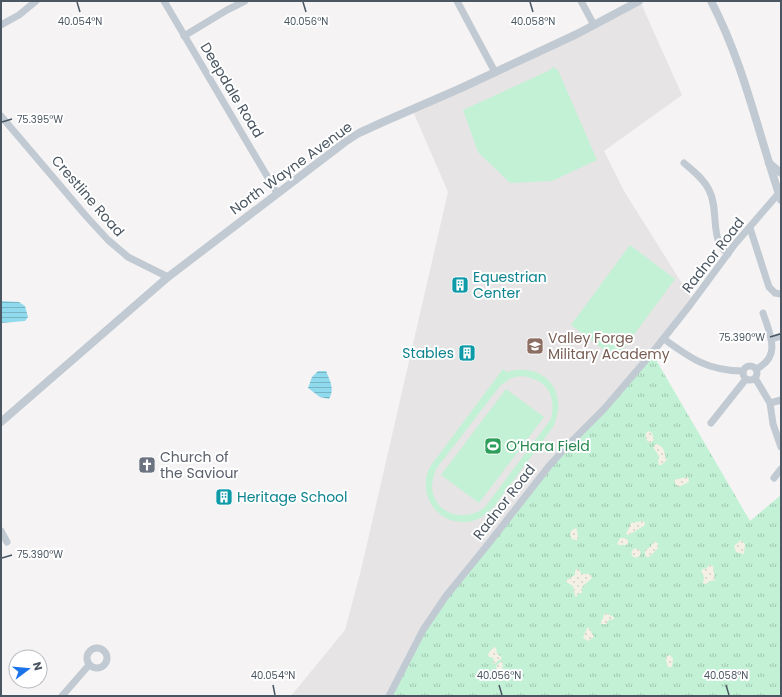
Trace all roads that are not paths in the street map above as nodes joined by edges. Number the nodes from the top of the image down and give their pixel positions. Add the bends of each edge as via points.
1 (36, 1) edge
2 (164, 1) edge
3 (245, 1) edge
4 (457, 1) edge
5 (581, 1) edge
6 (639, 1) edge
7 (711, 1) edge
8 (1, 25) edge
9 (594, 25) junction
10 (184, 36) junction
11 (495, 72) junction
12 (1, 116) edge
13 (684, 163) dead end
14 (769, 163) junction
15 (781, 173) edge
16 (277, 193) junction
17 (780, 194) edge
18 (750, 228) junction
19 (728, 254) junction
20 (168, 277) junction
21 (781, 294) edge
22 (763, 313) dead end
23 (781, 336) edge
24 (664, 339) junction
25 (772, 339) junction
26 (756, 369) junction
27 (743, 371) junction
28 (755, 378) junction
29 (746, 379) junction
30 (781, 400) edge
31 (770, 404) junction
32 (1, 422) edge
33 (711, 423) dead end
34 (781, 447) edge
35 (781, 469) edge
36 (774, 478) dead end
37 (1, 531) edge
38 (7, 542) dead end
39 (90, 666) dead end
40 (62, 696) edge
41 (389, 696) edge

1 - 8 street
2 - 10 street, Deepdale Road
3 - 10 street
4 - 11 street
5 - 9 street
6 - 9 street, North Wayne Avenue
7 - 14 street via 734,49
9 - 11 street, North Wayne Avenue
10 - 16 street, Deepdale Road
11 - 16 street, North Wayne Avenue via 359,133
12 - 20 street, Crestline Road via 108,240 128,257
13 - 19 street via 702,178 709,190 714,202 717,237 720,246
14 - 15 street
14 - 17 street
16 - 20 street, North Wayne Avenue
17 - 18 street, Radnor Road
18 - 19 street, Radnor Road
18 - 21 street via 769,287 775,293
19 - 24 street, Radnor Road
20 - 32 street, North Wayne Avenue
22 - 25 street
23 - 25 street
24 - 27 street via 703,364 728,371
24 - 41 street, Radnor Road via 604,409 549,466 446,596 423,630
25 - 26 street via 770,360
26 - 27 street via 748,366
26 - 28 street
27 - 29 street
28 - 29 street
28 - 31 street
29 - 33 street
30 - 31 street
31 - 34 street via 773,424
35 - 36 street
37 - 38 street
39 - 40 street

